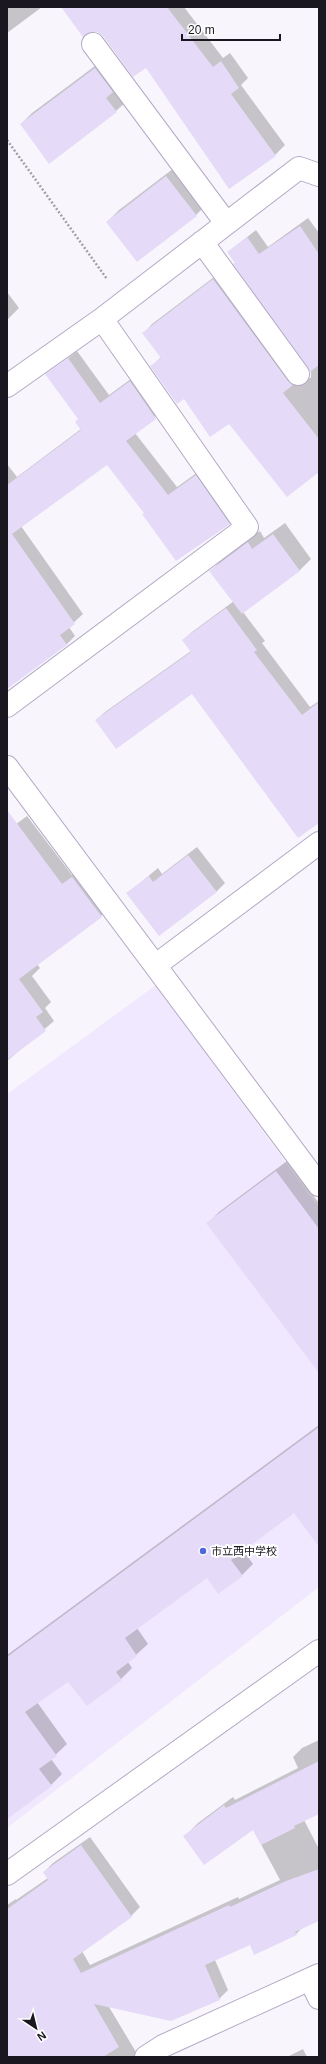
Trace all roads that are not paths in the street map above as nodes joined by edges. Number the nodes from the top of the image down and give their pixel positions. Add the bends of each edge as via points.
1 (93, 44) dead end
2 (319, 175) edge
3 (226, 223) junction
4 (202, 242) junction
5 (102, 319) junction
6 (298, 374) dead end
7 (7, 386) edge
8 (7, 706) edge
9 (7, 767) edge
10 (319, 843) edge
11 (156, 965) junction
12 (319, 1185) edge
13 (319, 1651) edge
14 (7, 1874) edge
15 (316, 1984) edge
16 (146, 2057) edge

1 - 3 street
2 - 3 street via 299,168
3 - 4 street
4 - 5 street
4 - 6 street
5 - 7 street
5 - 8 street via 247,527
9 - 11 street
10 - 11 street
11 - 12 street
13 - 14 street
15 - 16 street via 163,2046

